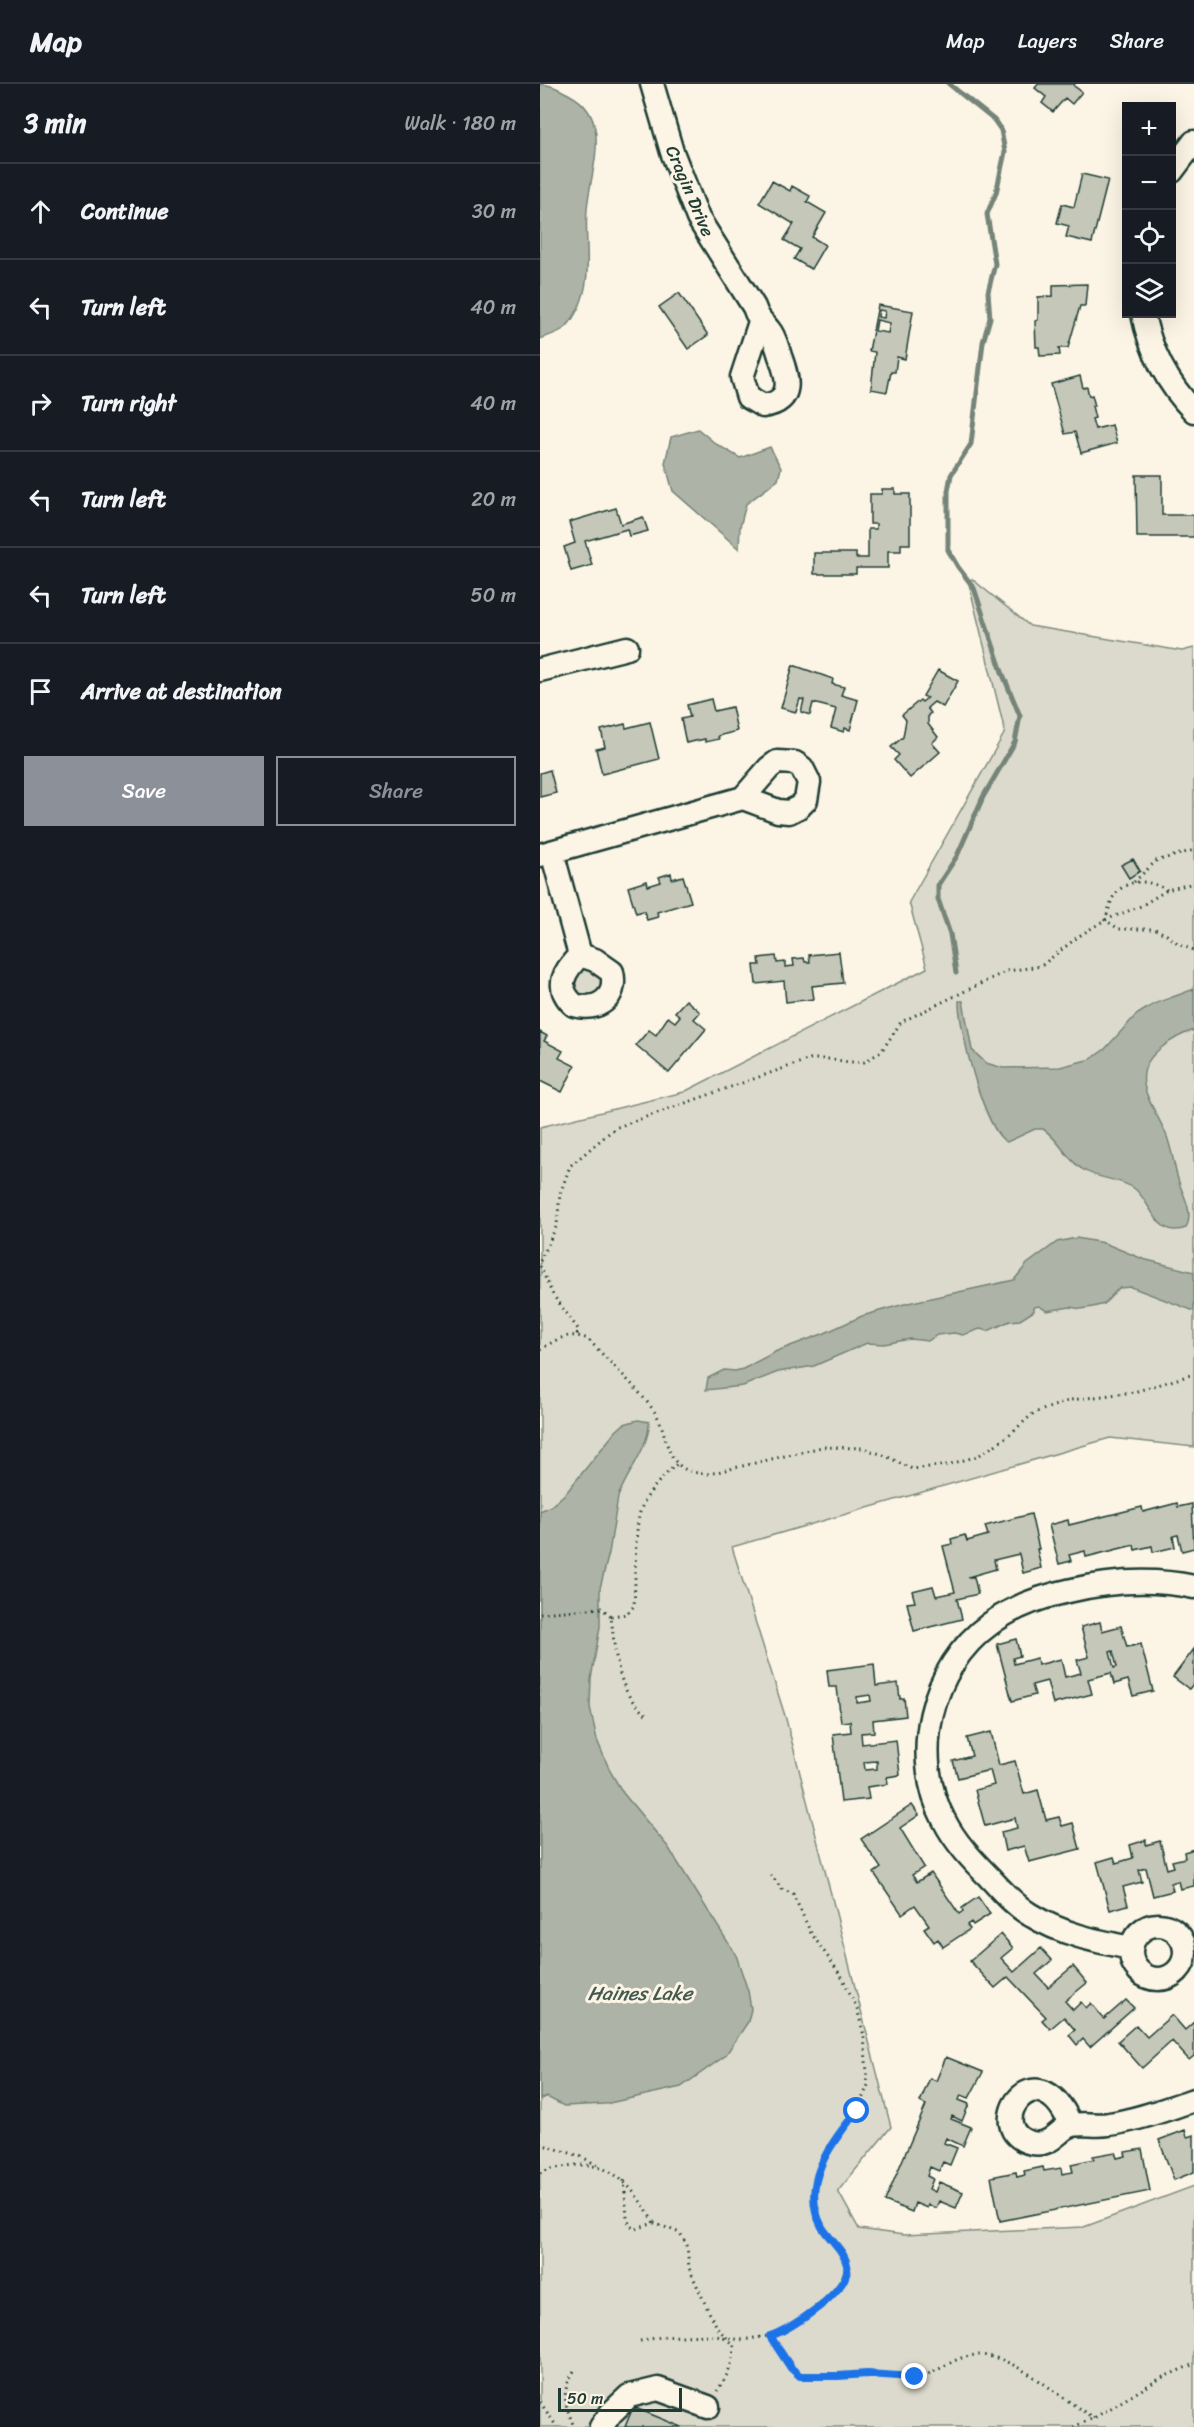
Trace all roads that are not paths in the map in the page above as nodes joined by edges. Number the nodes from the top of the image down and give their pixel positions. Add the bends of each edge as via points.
1 (652, 84) edge
2 (1194, 142) edge
3 (1176, 166) edge
4 (1144, 318) edge
5 (760, 322) dead end
6 (1194, 411) edge
7 (627, 648) dead end
8 (540, 670) edge
9 (743, 798) dead end
10 (546, 854) edge
11 (580, 955) dead end
12 (1194, 1587) edge
13 (1131, 1948) dead end
14 (1194, 2100) edge
15 (1071, 2125) dead end
16 (708, 2407) road end
17 (601, 2427) edge

1 - 5 street, Cragin Drive via 672,152 698,218
2 - 3 street
4 - 6 street via 1162,368
7 - 8 street
9 - 10 street
10 - 11 street
12 - 13 street via 1112,1582 1018,1607 988,1626 960,1653 939,1691 930,1719 928,1766 937,1805 972,1860 1014,1904 1048,1925 1070,1935
14 - 15 street via 1113,2124
16 - 17 street via 657,2389 629,2396

